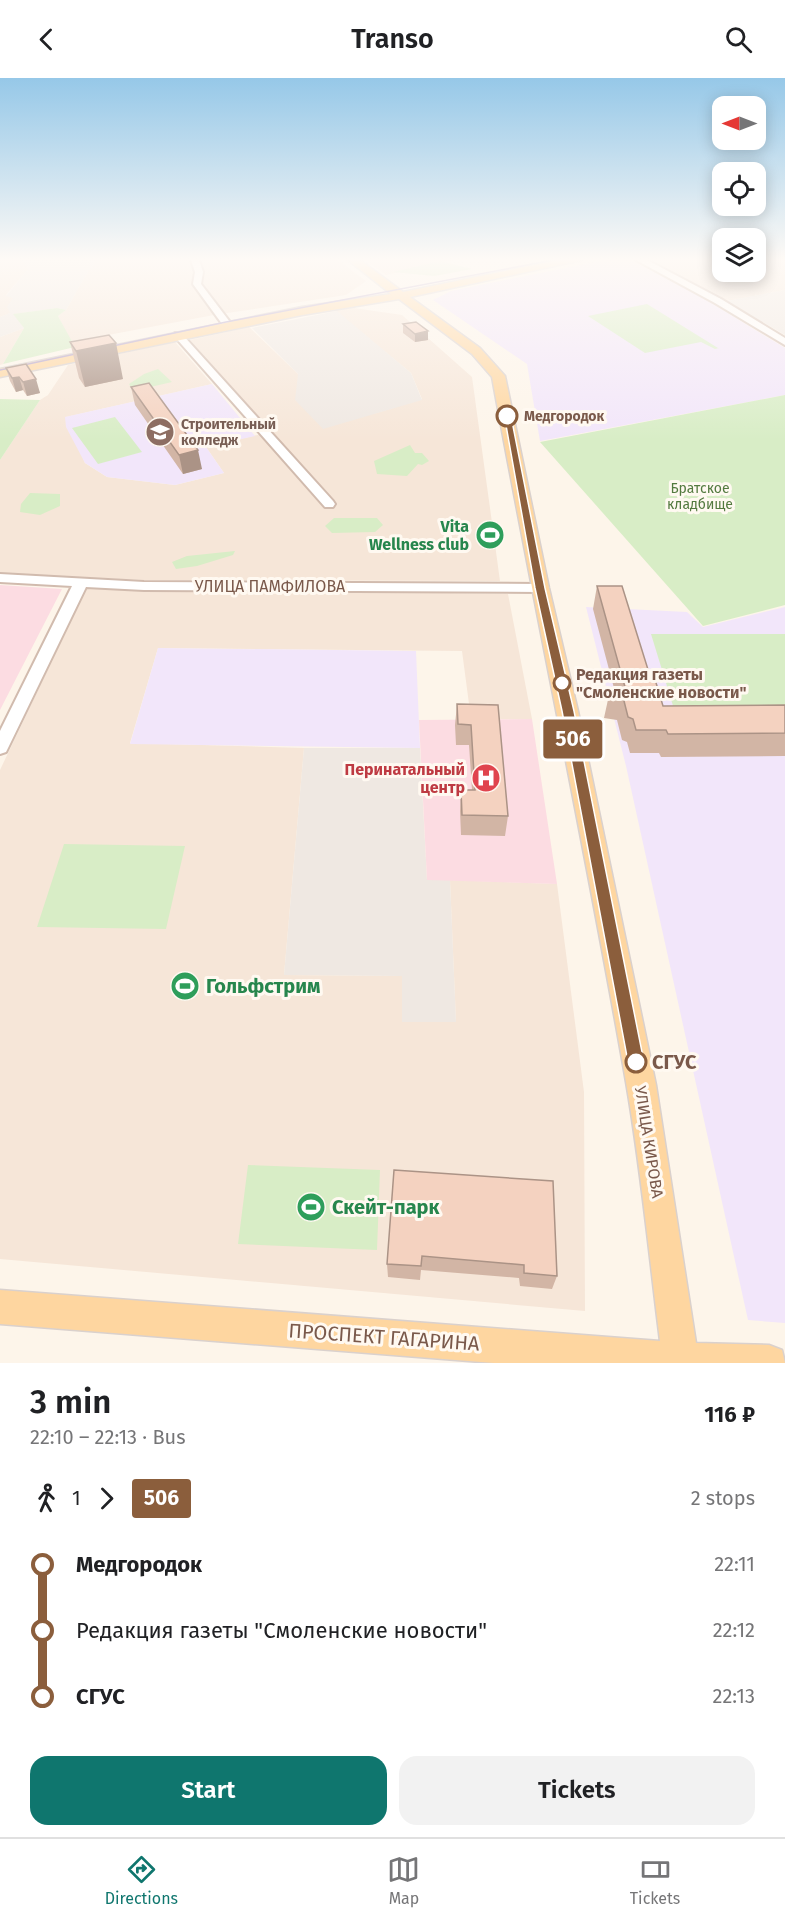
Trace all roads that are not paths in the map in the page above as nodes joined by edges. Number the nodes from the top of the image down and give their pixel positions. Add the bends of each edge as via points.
1 (224, 320) edge
2 (259, 320) edge
3 (435, 320) edge
4 (749, 320) edge
5 (228, 326) junction
6 (178, 335) junction
7 (785, 342) edge
8 (0, 373) edge
9 (329, 504) dead end
10 (0, 578) edge
11 (81, 582) junction
12 (540, 588) junction
13 (0, 748) edge
14 (0, 1307) edge
15 (681, 1361) edge
16 (769, 1363) edge

1 - 5 street
2 - 5 main road
3 - 12 main road, УЛИЦА КИРОВА via 476,351 498,376
4 - 7 street
5 - 6 main road
6 - 8 main road
6 - 9 street
10 - 11 street, УЛИЦА ПАМФИЛОВА
11 - 12 street, УЛИЦА ПАМФИЛОВА via 144,586
11 - 13 street
12 - 15 main road, УЛИЦА КИРОВА via 641,1085
14 - 15 main road, ПРОСПЕКТ ГАГАРИНА
15 - 16 main road, ПРОСПЕКТ ГАГАРИНА

